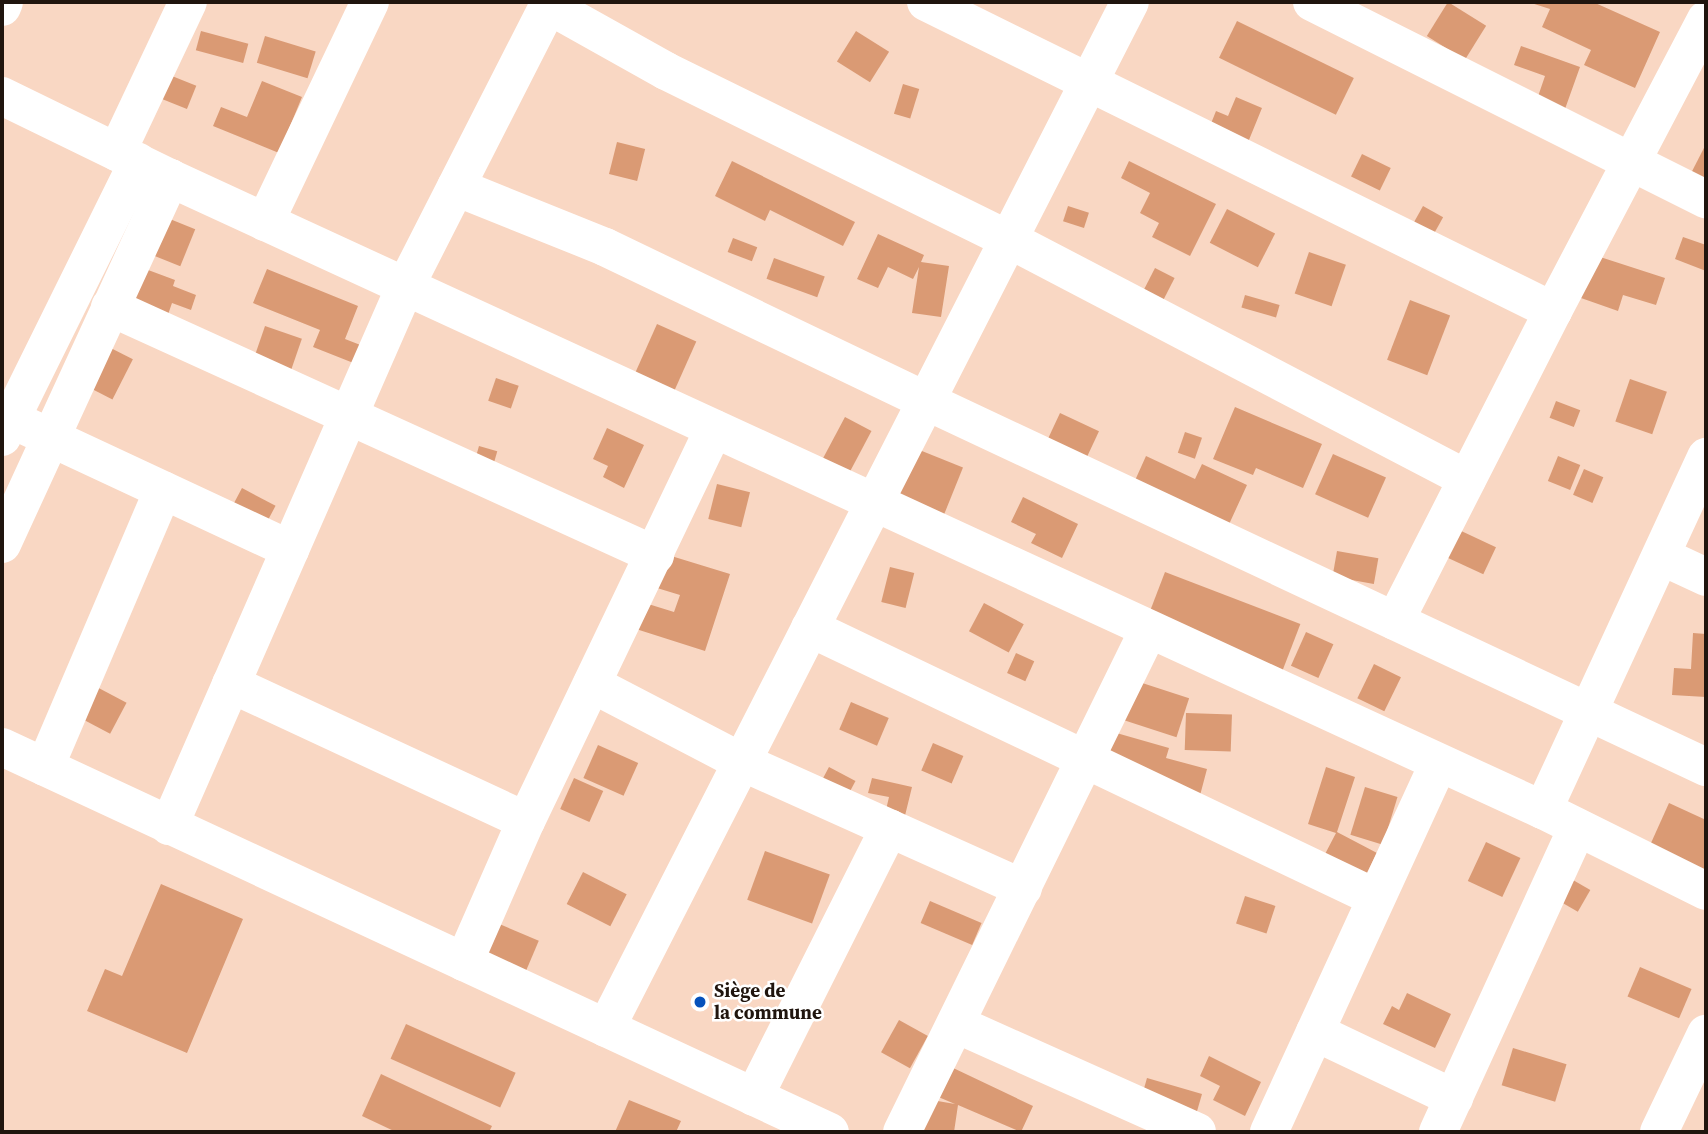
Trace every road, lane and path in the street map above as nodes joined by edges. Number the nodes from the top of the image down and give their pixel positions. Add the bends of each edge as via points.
1 (4, 2) edge
2 (188, 2) edge
3 (370, 2) edge
4 (926, 2) edge
5 (1129, 2) edge
6 (1312, 2) edge
7 (549, 4) edge
8 (2, 7) edge
9 (1706, 20) edge
10 (1090, 80) junction
11 (2, 96) edge
12 (142, 164) junction
13 (1632, 164) junction
14 (456, 187) junction
15 (1706, 199) edge
16 (265, 222) junction
17 (1008, 239) junction
18 (405, 287) junction
19 (110, 307) junction
20 (1553, 311) junction
21 (926, 401) junction
22 (349, 415) junction
23 (5, 423) edge
24 (714, 429) junction
25 (49, 438) junction
26 (1706, 457) edge
27 (1467, 479) junction
28 (163, 491) junction
29 (874, 502) junction
30 (2, 544) edge
31 (290, 549) junction
32 (655, 555) junction
33 (1661, 556) junction
34 (1706, 577) edge
35 (1395, 621) junction
36 (810, 628) junction
37 (1149, 629) junction
38 (231, 684) junction
39 (592, 684) junction
40 (1588, 712) junction
41 (16, 756) edge
42 (1086, 760) junction
43 (742, 762) junction
44 (1439, 763) junction
45 (1706, 767) edge
46 (1543, 810) junction
47 (526, 821) junction
48 (169, 826) junction
49 (889, 828) junction
50 (1577, 828) junction
51 (1023, 888) junction
52 (1706, 891) edge
53 (1376, 898) junction
54 (464, 962) junction
55 (956, 1024) junction
56 (606, 1028) junction
57 (1315, 1032) junction
58 (1706, 1034) edge
59 (754, 1097) junction
60 (1454, 1098) junction
61 (830, 1132) edge
62 (902, 1132) edge
63 (1197, 1132) edge
64 (1269, 1132) edge
65 (1438, 1132) edge
66 (1659, 1132) edge

1 - 8 street
2 - 12 street
3 - 16 street
4 - 10 street
5 - 10 street
6 - 13 street
7 - 14 street
7 - 17 street via 666,71
9 - 13 street
10 - 17 street
10 - 20 street
11 - 12 street
12 - 16 street
12 - 19 street
12 - 23 street
13 - 15 street
13 - 20 street
14 - 18 street
14 - 21 street via 605,247
16 - 18 street
17 - 21 street
17 - 27 street
18 - 22 street
18 - 24 street
19 - 22 street
19 - 25 street
20 - 27 street
21 - 29 street
21 - 35 street
22 - 31 street
22 - 32 street
23 - 25 street
24 - 29 street
24 - 32 street
25 - 28 street
25 - 30 street
26 - 33 street
27 - 35 street
28 - 31 street
28 - 41 street
29 - 36 street
29 - 37 street
31 - 38 street
32 - 39 street
33 - 34 street
33 - 40 street
35 - 40 street
36 - 42 street
36 - 43 street
37 - 42 street
37 - 44 street
38 - 47 street
38 - 48 street
39 - 43 street
39 - 47 street
40 - 45 street
40 - 46 street
41 - 48 street
42 - 51 street
42 - 53 street
43 - 49 street
43 - 56 street
44 - 46 street
44 - 53 street
46 - 50 street
47 - 54 street
48 - 54 street
49 - 51 street
49 - 59 street
50 - 52 street
50 - 60 street
51 - 55 street
53 - 57 street
54 - 56 street
55 - 62 street
55 - 63 street
56 - 59 street
57 - 60 street
57 - 64 street
58 - 66 street
59 - 61 street
60 - 65 street

